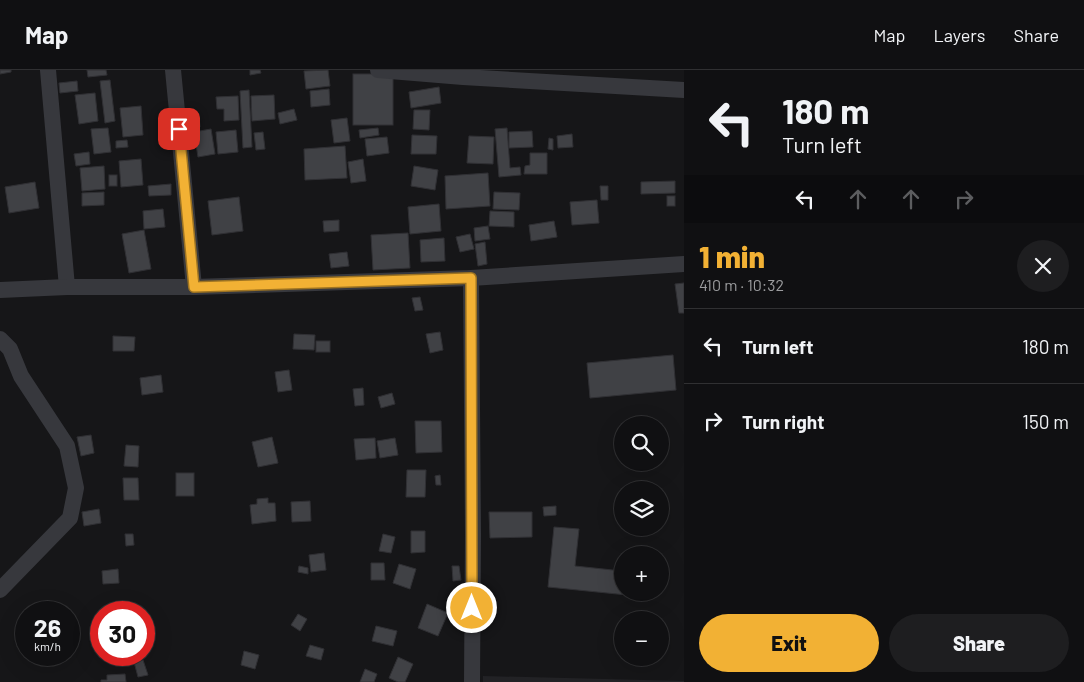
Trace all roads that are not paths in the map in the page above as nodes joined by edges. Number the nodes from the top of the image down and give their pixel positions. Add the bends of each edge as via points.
1 (48, 70) edge
2 (173, 70) edge
3 (378, 70) edge
4 (684, 90) edge
5 (684, 264) edge
6 (471, 278) junction
7 (67, 287) junction
8 (194, 287) junction
9 (0, 290) edge
10 (0, 339) edge
11 (0, 590) edge
12 (472, 682) edge

1 - 7 street
2 - 8 street
3 - 4 street
5 - 6 street
6 - 8 street
6 - 12 street
7 - 8 street
7 - 9 street
10 - 11 street via 10,349 21,376 67,446 76,488 70,518

